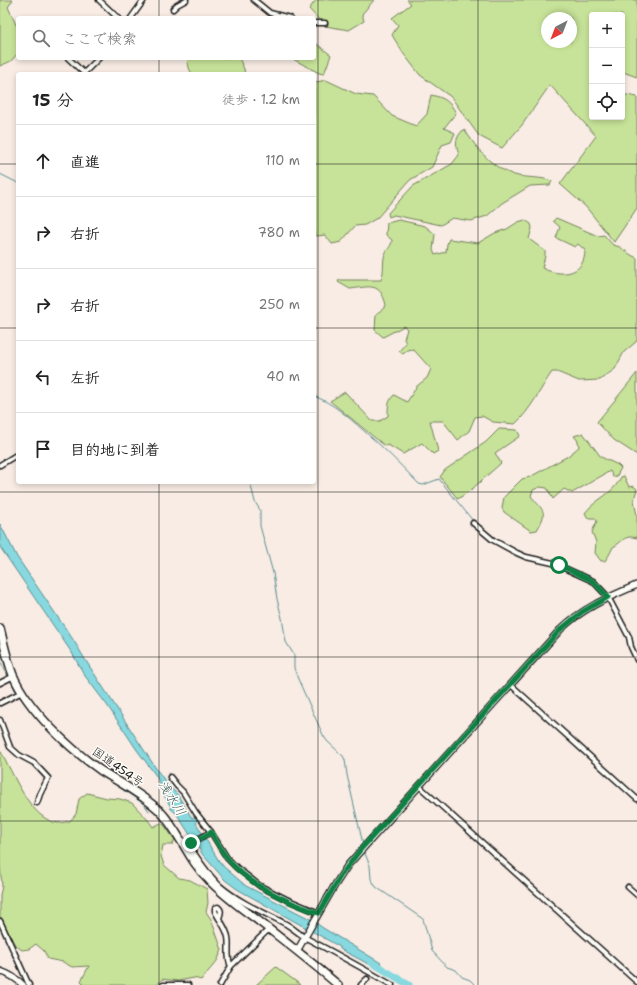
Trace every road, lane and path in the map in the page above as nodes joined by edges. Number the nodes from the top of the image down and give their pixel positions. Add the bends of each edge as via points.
1 (99, 0) edge
2 (144, 0) edge
3 (186, 0) edge
4 (254, 0) edge
5 (172, 9) dead end
6 (116, 16) edge
7 (132, 16) edge
8 (282, 16) edge
9 (316, 24) edge
10 (325, 24) dead end
11 (70, 60) edge
12 (97, 60) edge
13 (82, 72) edge
14 (86, 72) edge
15 (16, 455) edge
16 (0, 465) edge
17 (473, 523) dead end
18 (637, 584) edge
19 (608, 597) junction
20 (0, 628) edge
21 (637, 660) edge
22 (14, 676) junction
23 (0, 683) edge
24 (511, 685) junction
25 (22, 692) junction
26 (0, 703) edge
27 (0, 720) edge
28 (170, 777) dead end
29 (419, 786) junction
30 (637, 799) edge
31 (38, 803) dead end
32 (209, 833) junction
33 (188, 844) junction
34 (628, 887) dead end
35 (637, 895) edge
36 (318, 915) junction
37 (220, 918) dead end
38 (0, 921) edge
39 (269, 929) junction
40 (306, 936) junction
41 (297, 951) junction
42 (231, 966) junction
43 (0, 971) edge
44 (367, 979) dead end
45 (637, 982) edge
46 (23, 985) edge
47 (29, 985) edge
48 (163, 985) edge
49 (188, 985) edge
50 (220, 985) edge
51 (338, 985) edge
52 (361, 985) edge
53 (392, 985) edge

1 - 6 street
2 - 7 street
3 - 5 street
4 - 8 street via 270,13
9 - 10 street
11 - 13 street
12 - 14 street
15 - 16 street
17 - 19 street via 493,540 517,553 553,563 590,579
18 - 19 street
19 - 21 street via 626,630
19 - 24 street via 587,608 566,624
20 - 22 highway, 国道454号
22 - 23 street
22 - 25 highway, 国道454号
24 - 29 street
24 - 30 street
25 - 26 street
25 - 33 highway, 国道454号 via 41,717 75,749 160,812
27 - 31 street via 10,746 34,763 48,778
28 - 32 street via 183,792
29 - 36 street via 348,865
29 - 45 street
32 - 33 street
32 - 36 street via 227,858 248,878
33 - 39 highway, 国道454号 via 207,879
33 - 40 street via 208,873 232,895
34 - 35 street
36 - 40 street
37 - 42 street via 228,936
38 - 47 street
39 - 41 highway, 国道454号
39 - 42 street
40 - 41 street
40 - 53 street
41 - 51 highway, 国道454号
42 - 50 street
43 - 46 street via 9,974
44 - 52 street
48 - 49 street

